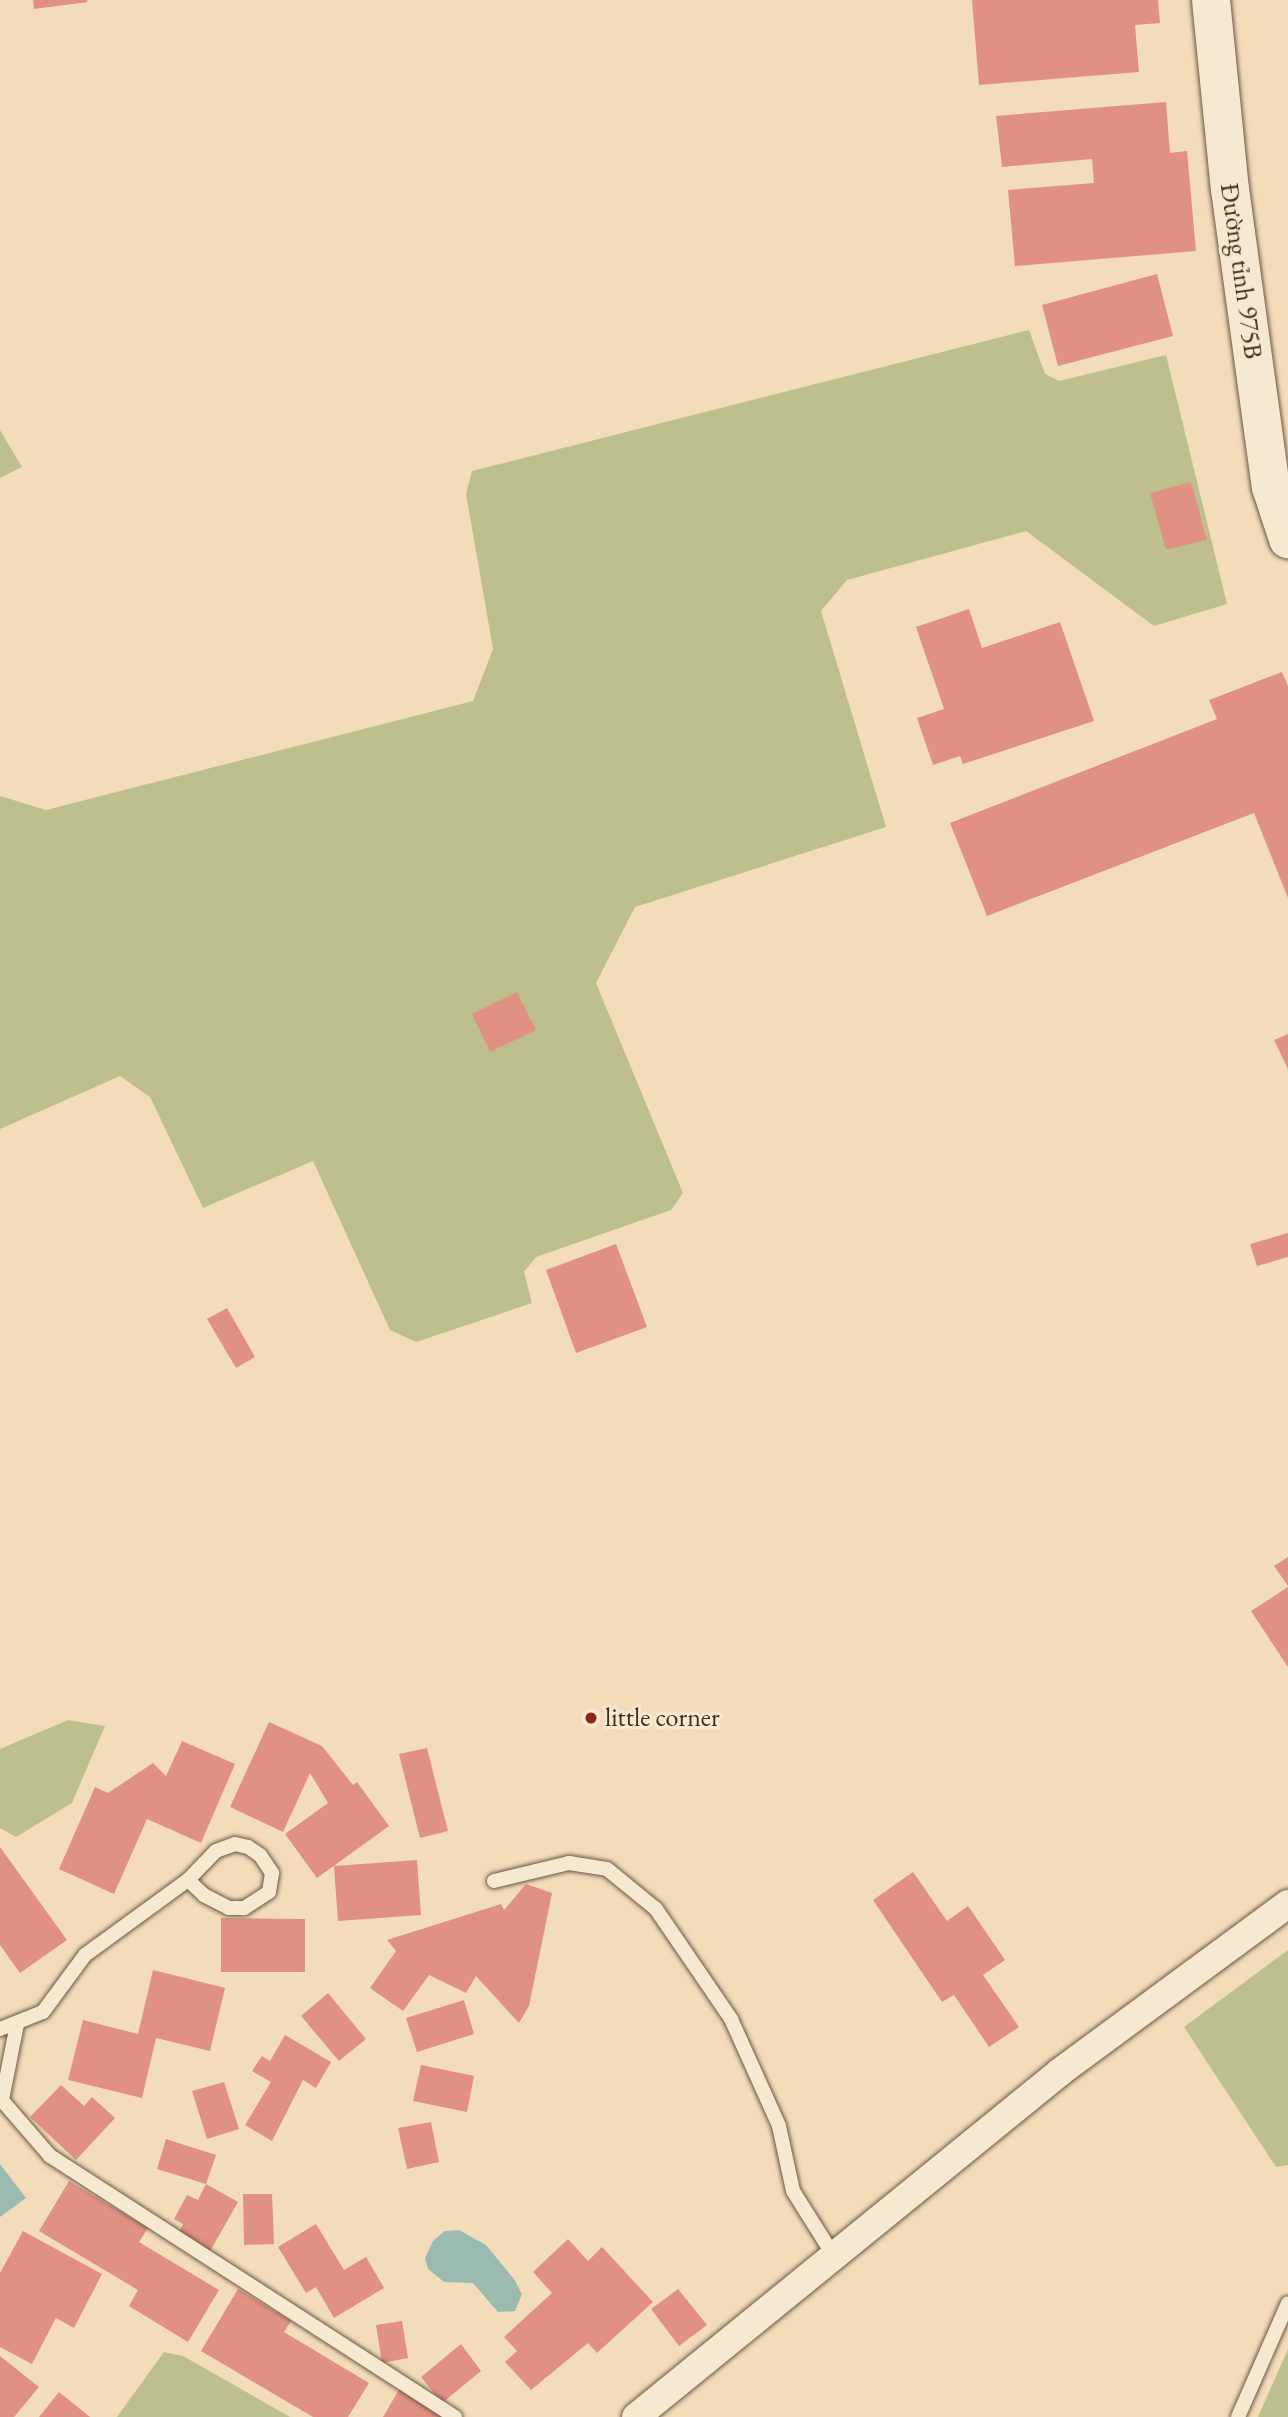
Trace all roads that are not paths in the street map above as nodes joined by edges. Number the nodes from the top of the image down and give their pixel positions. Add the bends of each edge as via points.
1 (1210, 0) edge
2 (1288, 539) edge
3 (188, 1880) junction
4 (495, 1881) dead end
5 (1288, 1904) edge
6 (17, 2024) junction
7 (0, 2029) edge
8 (1, 2099) edge
9 (834, 2256) junction
10 (1288, 2303) edge
11 (455, 2417) edge
12 (636, 2417) edge
13 (1238, 2417) edge

1 - 2 main road, Đường tỉnh 975B via 1230,189 1271,487
3 - 3 lane via 216,1851 235,1844 260,1856 272,1873 269,1892 244,1908 217,1901
3 - 6 lane via 85,1955 43,2012
4 - 9 lane via 569,1863 607,1869 656,1909 732,2019 779,2126 793,2190
5 - 9 street via 1060,2072
6 - 7 lane
6 - 8 lane
8 - 11 lane via 50,2156
9 - 12 street
10 - 13 lane

